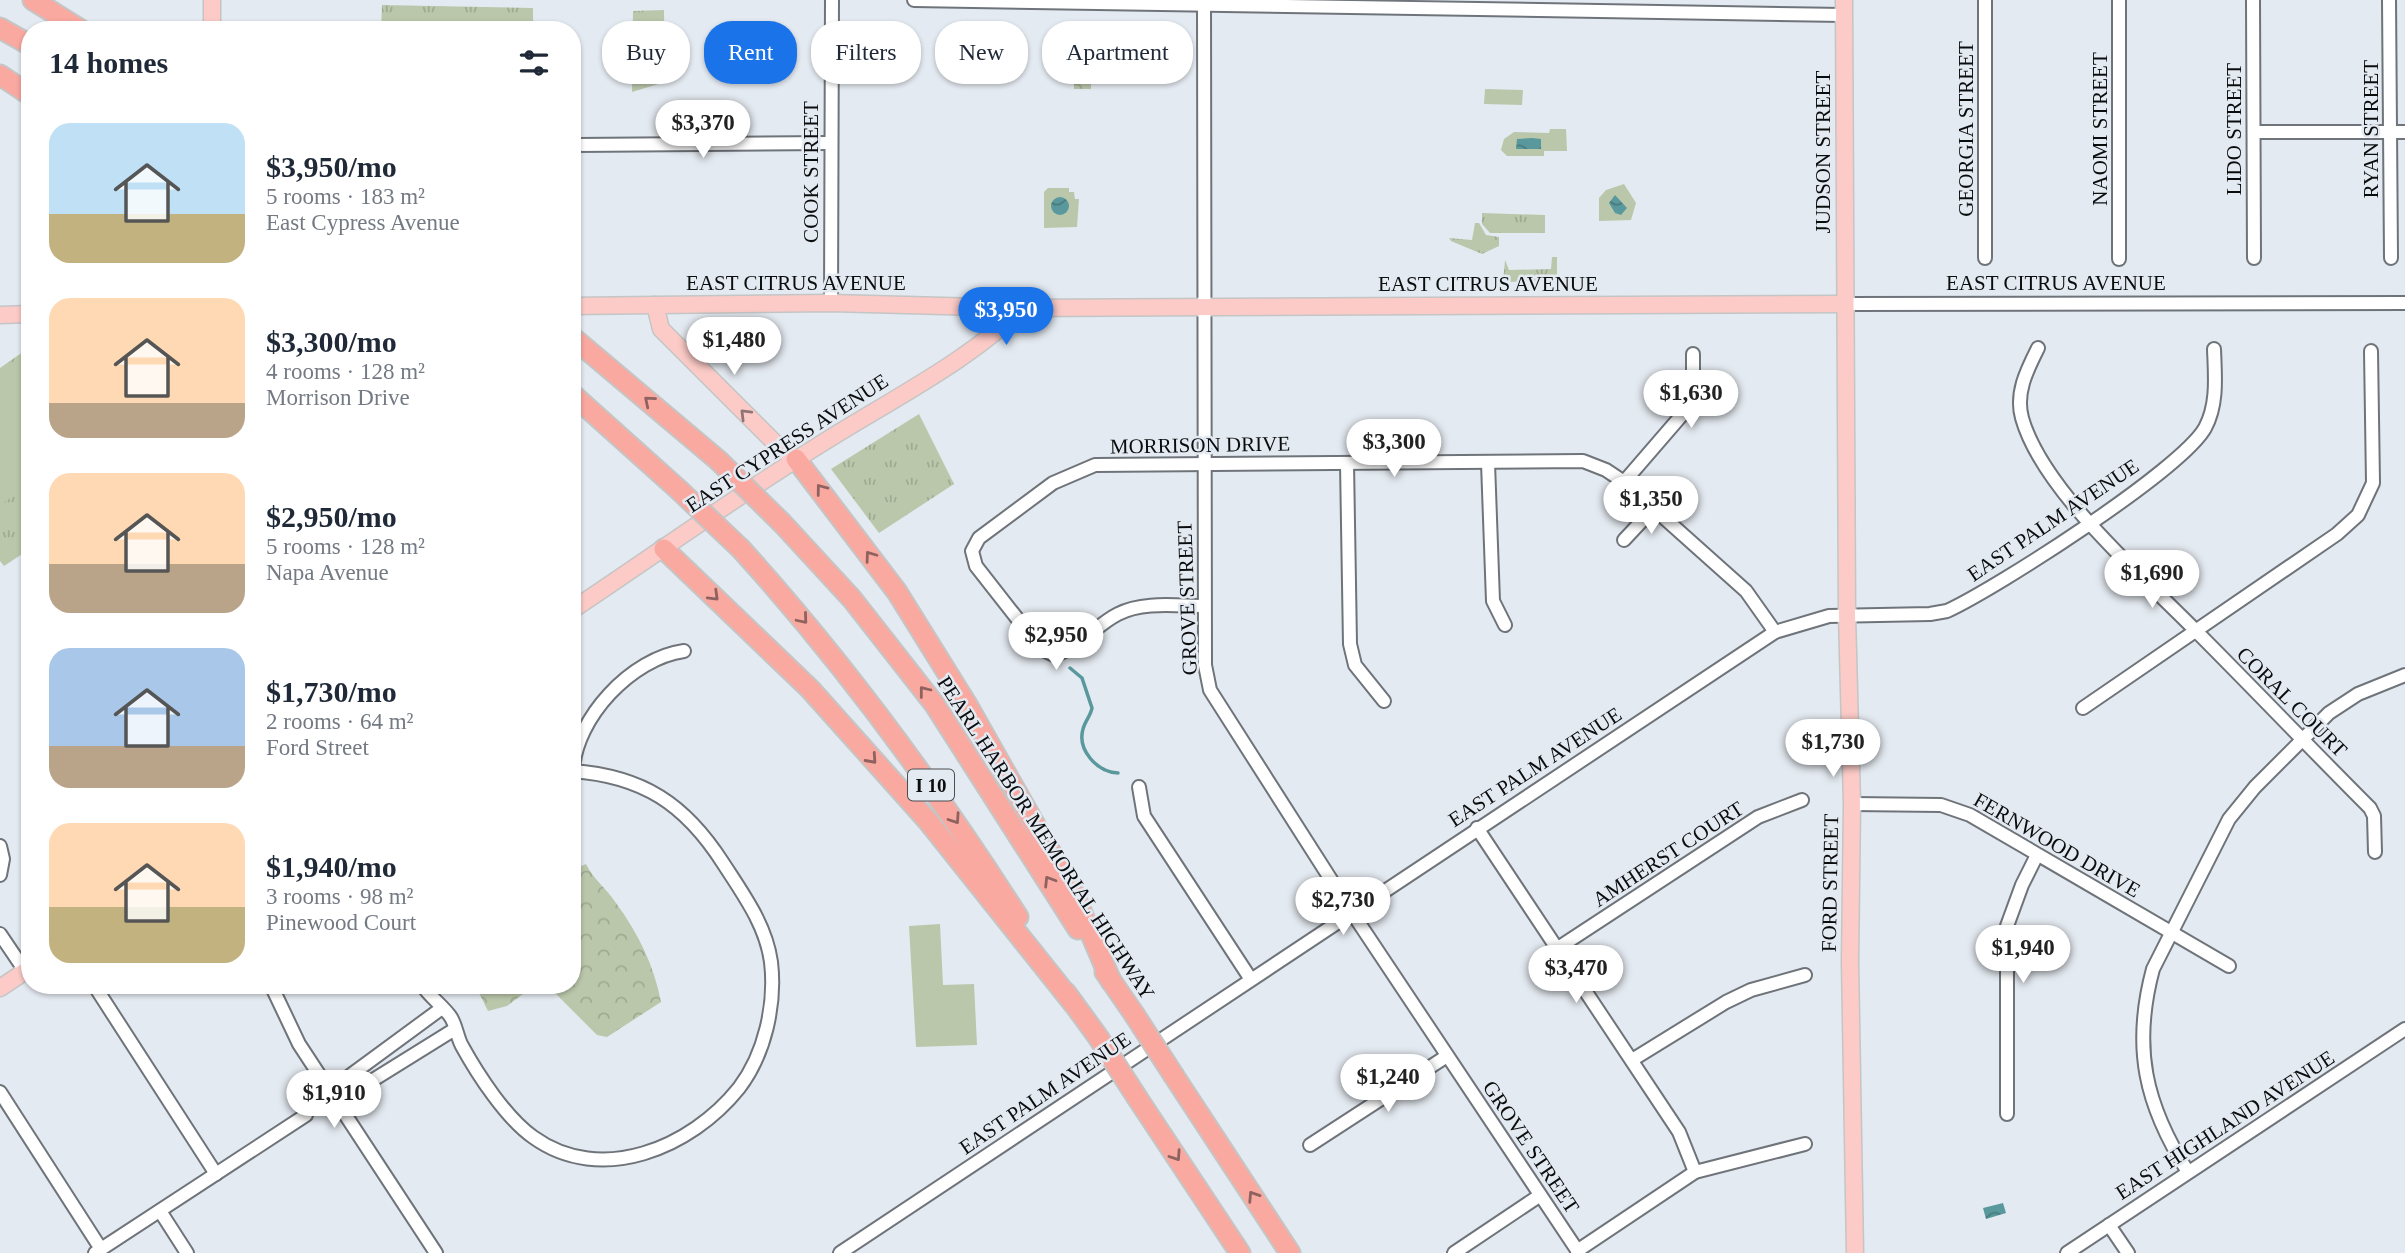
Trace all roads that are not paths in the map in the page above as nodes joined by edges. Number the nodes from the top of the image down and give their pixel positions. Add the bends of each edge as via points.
1 (33, 0) edge
2 (212, 0) edge
3 (832, 0) edge
4 (914, 0) edge
5 (1985, 0) edge
6 (2119, 0) edge
7 (2253, 0) edge
8 (2389, 0) edge
9 (1204, 3) edge
10 (1472, 5) edge
11 (1655, 7) edge
12 (1844, 8) edge
13 (67, 21) edge
14 (212, 21) edge
15 (0, 28) edge
16 (21, 41) edge
17 (0, 75) edge
18 (21, 89) edge
19 (2254, 132) junction
20 (2390, 132) junction
21 (2405, 132) edge
22 (830, 143) junction
23 (581, 145) edge
24 (1985, 258) dead end
25 (2254, 258) dead end
26 (2390, 258) dead end
27 (2119, 259) dead end
28 (831, 303) junction
29 (2405, 303) edge
30 (1844, 304) junction
31 (655, 305) junction
32 (581, 306) edge
33 (1203, 306) junction
34 (1021, 308) junction
35 (21, 314) edge
36 (0, 315) edge
37 (581, 343) edge
38 (2038, 348) dead end
39 (2214, 349) dead end
40 (2371, 351) dead end
41 (1693, 354) dead end
42 (581, 402) edge
43 (796, 459) junction
44 (1203, 463) junction
45 (1347, 463) junction
46 (1488, 463) junction
47 (1625, 482) junction
48 (1653, 509) junction
49 (2089, 523) junction
50 (1624, 540) dead end
51 (664, 549) junction
52 (581, 604) edge
53 (1204, 606) junction
54 (1847, 615) junction
55 (1505, 625) dead end
56 (1775, 632) junction
57 (2197, 632) junction
58 (684, 651) dead end
59 (2405, 675) edge
60 (1384, 701) dead end
61 (2083, 708) dead end
62 (2302, 739) junction
63 (581, 740) edge
64 (581, 772) edge
65 (1139, 787) dead end
66 (1802, 800) dead end
67 (1852, 804) junction
68 (1477, 828) junction
69 (0, 846) edge
70 (2375, 852) dead end
71 (2037, 855) junction
72 (0, 876) edge
73 (1351, 911) junction
74 (2171, 932) junction
75 (0, 934) edge
76 (1558, 948) junction
77 (21, 961) edge
78 (2229, 966) dead end
79 (21, 974) edge
80 (1805, 975) dead end
81 (1250, 978) junction
82 (1111, 981) junction
83 (0, 988) edge
84 (100, 994) edge
85 (275, 994) edge
86 (430, 994) edge
87 (1073, 1003) junction
88 (442, 1008) junction
89 (455, 1029) junction
90 (2405, 1029) edge
91 (1447, 1056) junction
92 (1632, 1060) junction
93 (329, 1091) junction
94 (0, 1092) edge
95 (337, 1103) junction
96 (2007, 1114) dead end
97 (306, 1115) dead end
98 (1805, 1144) dead end
99 (1310, 1145) dead end
100 (1695, 1172) junction
101 (2188, 1172) junction
102 (216, 1174) junction
103 (1539, 1196) junction
104 (160, 1211) junction
105 (2109, 1225) junction
106 (98, 1251) edge
107 (1578, 1252) edge
108 (187, 1253) edge
109 (436, 1253) edge
110 (840, 1253) edge
111 (1240, 1253) edge
112 (1290, 1253) edge
113 (1454, 1253) edge
114 (1855, 1253) edge
115 (2067, 1253) edge
116 (2128, 1253) edge

1 - 13 highway
2 - 14 main road
3 - 22 street, COOK STREET
4 - 9 street
5 - 24 street, GEORGIA STREET
6 - 27 street, NAOMI STREET
7 - 19 street, LIDO STREET
8 - 20 street, RYAN STREET
9 - 10 street
9 - 33 street, GROVE STREET
10 - 11 street
11 - 12 street
12 - 30 main road, JUDSON STREET
15 - 16 highway
17 - 18 highway
19 - 20 street
19 - 25 street, LIDO STREET
20 - 21 street
20 - 26 street, RYAN STREET
22 - 23 street
22 - 28 street, COOK STREET
28 - 31 main road, EAST CITRUS AVENUE
28 - 34 main road, EAST CITRUS AVENUE
29 - 30 street, EAST CITRUS AVENUE
30 - 33 main road, EAST CITRUS AVENUE
30 - 54 main road, FORD STREET
31 - 32 main road, EAST CITRUS AVENUE
43 -> 31 main road via 661,330
33 - 34 main road, EAST CITRUS AVENUE
33 - 44 street, GROVE STREET
34 - 43 main road, EAST CYPRESS AVENUE via 982,341
35 - 36 main road
82 -> 37 highway, PEARL HARBOR MEMORIAL HIGHWAY / I 10, bridge via 935,705 852,599 719,461
38 - 49 street, CORAL COURT via 2021,387 2021,416 2039,456
39 - 49 street, EAST PALM AVENUE via 2215,392 2204,429 2171,463
40 - 57 street via 2373,483 2358,515
41 - 47 street via 1693,396 1687,409
42 -> 87 highway, I 10, bridge via 680,490 801,616 956,819
43 - 51 main road, EAST CYPRESS AVENUE
82 -> 43 highway via 1073,892 966,703 897,592
44 - 45 street, MORRISON DRIVE
44 - 53 street, GROVE STREET
44 - 53 street, MORRISON DRIVE via 1095,465 1074,471 979,538 972,551 976,566 1041,649 1054,655 1132,608
45 - 46 street, MORRISON DRIVE
45 - 60 street via 1351,656
46 - 47 street, MORRISON DRIVE via 1583,461
46 - 55 street via 1493,601
47 - 48 street, MORRISON DRIVE
48 - 50 street
48 - 56 street, MORRISON DRIVE via 1746,591
49 - 54 street, EAST PALM AVENUE via 1947,611
49 - 57 street, CORAL COURT
51 - 52 main road, EAST CYPRESS AVENUE
51 -> 87 highway via 810,689 928,821
53 - 73 street, GROVE STREET via 1205,665 1218,707
54 - 56 street, EAST PALM AVENUE via 1811,619
54 - 67 main road, FORD STREET
56 - 68 street, EAST PALM AVENUE
57 - 61 street
57 - 62 street, CORAL COURT
58 - 63 street via 663,654 623,680
59 - 62 street via 2358,694
62 - 70 street, CORAL COURT via 2370,808
62 - 74 street via 2229,819
64 - 89 street via 622,778 676,806 704,834 755,913 767,943 772,985 769,1018 757,1056 739,1088 685,1134 638,1156 602,1161 574,1157 531,1136 506,1113
65 - 81 street via 1144,816
66 - 76 street, AMHERST COURT via 1758,817
67 - 71 street, FERNWOOD DRIVE via 1921,803 1956,809
67 - 114 main road, FORD STREET
68 - 73 street, EAST PALM AVENUE
68 - 76 street
69 - 72 street
71 - 74 street, FERNWOOD DRIVE
71 - 96 street via 2007,926
73 - 81 street, EAST PALM AVENUE
73 - 91 street, GROVE STREET
74 - 78 street, FERNWOOD DRIVE
74 - 101 street via 2146,994 2145,1061 2156,1116
75 - 77 street
76 - 92 street
79 - 83 main road
80 - 92 street via 1726,1002
81 - 110 street, EAST PALM AVENUE
112 -> 82 highway, PEARL HARBOR MEMORIAL HIGHWAY / I 10, bridge
84 - 102 street
85 - 93 street
86 - 88 street
87 -> 111 highway, I 10, bridge
88 - 89 street via 452,1017
88 - 93 street
89 - 95 street
90 - 101 street, EAST HIGHLAND AVENUE
91 - 99 street
91 - 103 street, GROVE STREET
92 - 100 street via 1679,1132
93 - 95 street
94 - 106 street
95 - 109 street
97 - 102 street
98 - 100 street
100 - 107 street
101 - 105 street, EAST HIGHLAND AVENUE
102 - 104 street
103 - 107 street, GROVE STREET
103 - 113 street
104 - 106 street
104 - 108 street
105 - 115 street, EAST HIGHLAND AVENUE
105 - 116 street

